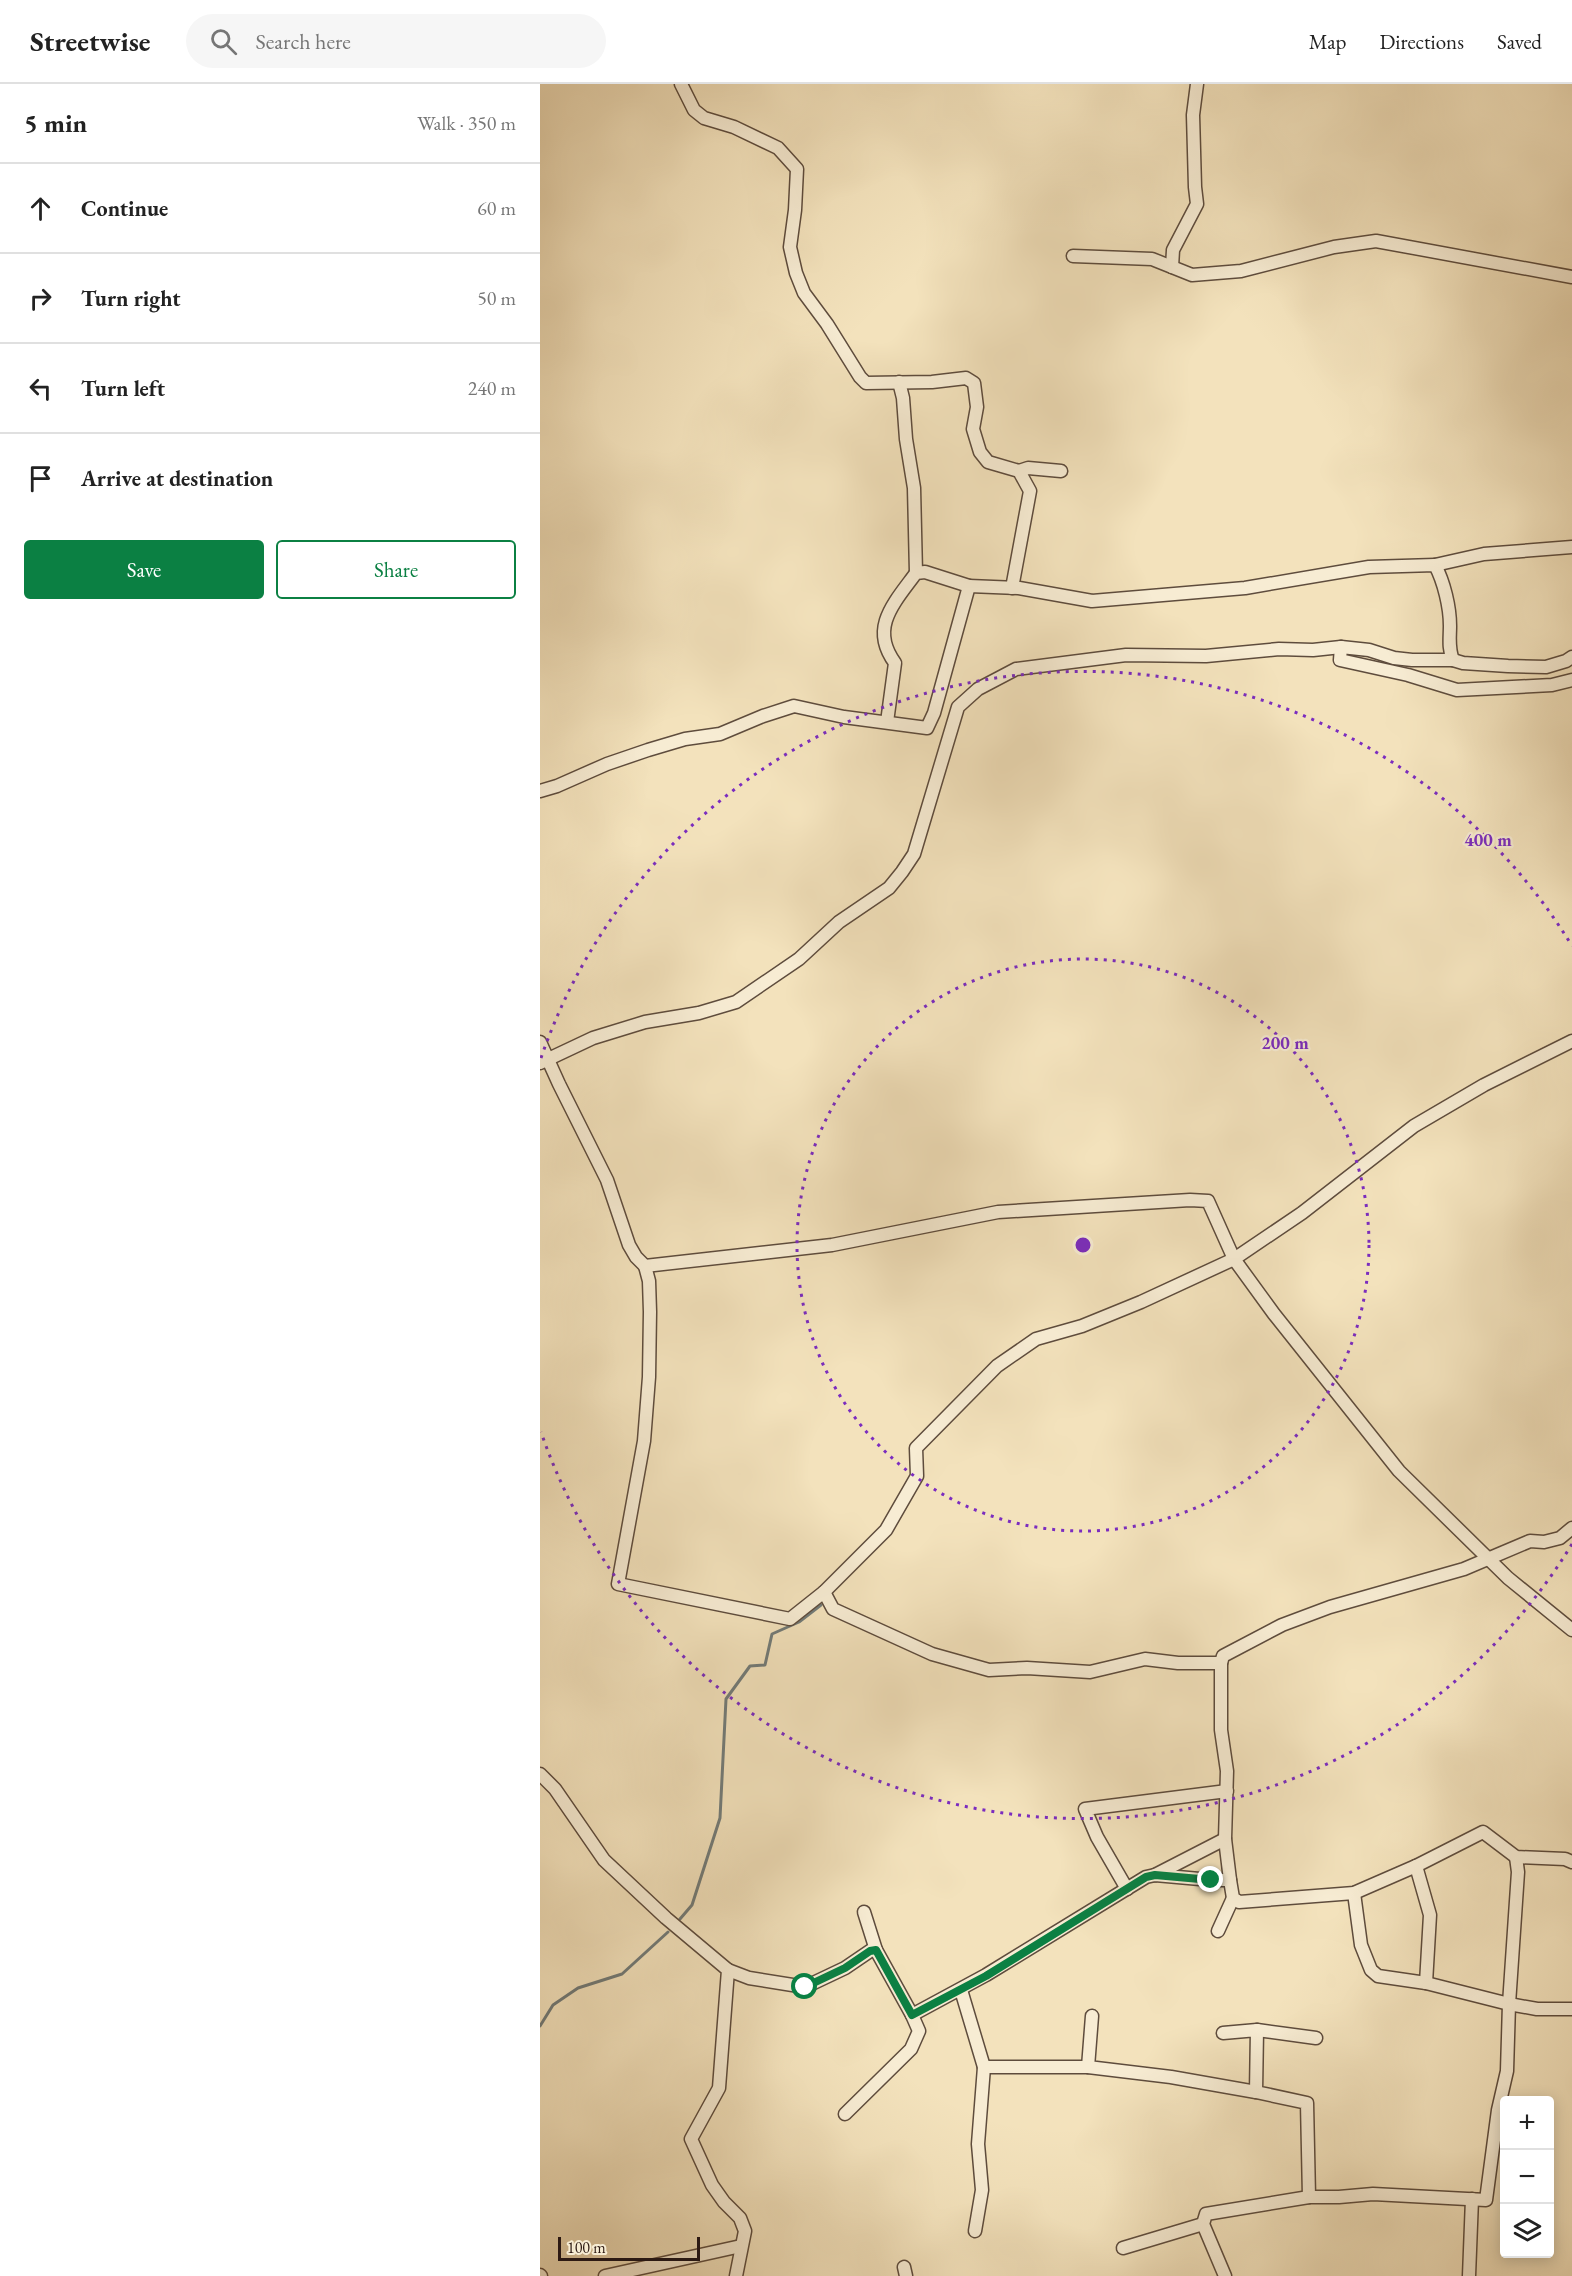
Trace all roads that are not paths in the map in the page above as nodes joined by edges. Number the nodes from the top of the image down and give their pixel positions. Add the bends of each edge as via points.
1 (681, 84) edge
2 (1197, 84) edge
3 (1073, 256) dead end
4 (1172, 267) junction
5 (1572, 277) edge
6 (899, 382) junction
7 (1019, 471) junction
8 (1061, 471) dead end
9 (1572, 547) edge
10 (1435, 565) junction
11 (916, 573) junction
12 (969, 585) junction
13 (1012, 588) junction
14 (1341, 647) junction
15 (1572, 657) edge
16 (1453, 660) junction
17 (1572, 680) edge
18 (887, 722) junction
19 (927, 728) junction
20 (950, 731) junction
21 (540, 791) edge
22 (1572, 1041) edge
23 (540, 1042) edge
24 (544, 1062) edge
25 (1234, 1259) junction
26 (645, 1266) junction
27 (1572, 1528) edge
28 (1489, 1558) junction
29 (824, 1592) junction
30 (1572, 1630) edge
31 (1221, 1663) junction
32 (540, 1774) edge
33 (1227, 1791) junction
34 (1225, 1839) junction
35 (1516, 1857) junction
36 (1572, 1862) edge
37 (1416, 1866) junction
38 (1155, 1875) junction
39 (1230, 1880) junction
40 (1127, 1889) junction
41 (1354, 1893) junction
42 (1233, 1898) junction
43 (864, 1912) dead end
44 (1218, 1931) dead end
45 (876, 1950) junction
46 (728, 1970) junction
47 (1425, 1983) junction
48 (961, 1990) junction
49 (1509, 2004) junction
50 (1572, 2009) edge
51 (912, 2015) junction
52 (1092, 2016) dead end
53 (1257, 2030) junction
54 (1223, 2033) dead end
55 (1316, 2038) dead end
56 (984, 2067) junction
57 (1088, 2067) junction
58 (1256, 2092) junction
59 (845, 2114) dead end
60 (1309, 2197) junction
61 (1472, 2199) junction
62 (1203, 2224) junction
63 (975, 2231) dead end
64 (741, 2246) junction
65 (1123, 2248) dead end
66 (605, 2276) edge
67 (736, 2276) edge
68 (1225, 2276) edge
69 (1469, 2276) edge

1 - 6 street via 694,110 704,118 778,148 797,169 790,247 804,293 866,383
2 - 4 street via 1192,115 1197,204 1173,250
3 - 4 street via 1152,259
4 - 5 street via 1192,275 1241,271 1376,240
6 - 7 street via 971,380 977,407 973,429 980,452 988,462
6 - 11 street via 914,488
7 - 8 street
7 - 13 street via 1030,491
9 - 10 street via 1484,554
10 - 13 street via 1370,567 1245,588 1092,601
10 - 16 street via 1450,624
11 - 12 street
11 - 18 street via 885,619 884,638 895,663
12 - 13 street
12 - 19 street
14 - 16 street via 1394,658
14 - 17 street via 1340,660 1457,690 1552,686
14 - 20 street via 1206,656 1126,655 1016,669 978,689 958,707
15 - 16 street via 1546,667
18 - 19 street
18 - 21 street via 794,706 720,734 648,750
19 - 20 street
20 - 24 street via 914,854 889,888 839,922 799,959 736,1002 592,1038
22 - 25 street via 1414,1126 1302,1213
23 - 24 street
24 - 26 street via 607,1180 629,1245
25 - 26 street via 1208,1201 1190,1200 998,1212 832,1245
25 - 28 street via 1399,1471
25 - 29 street via 1141,1302 1036,1340 997,1366 916,1448 917,1476 886,1530
26 - 29 street via 650,1312 644,1441 618,1584 790,1619
27 - 28 street via 1560,1538 1530,1541
28 - 30 street
28 - 31 street via 1282,1625 1223,1656
29 - 31 street via 833,1609 932,1654 989,1670 1090,1672 1145,1659
31 - 33 street via 1221,1730
32 - 46 street via 555,1789 604,1860
33 - 34 street
33 - 40 street via 1086,1809
34 - 38 street
34 - 39 street
35 - 36 street
35 - 37 street via 1483,1832
35 - 49 street
37 - 41 street
37 - 47 street via 1430,1915
38 - 39 street
38 - 40 street
39 - 42 street
40 - 48 street
41 - 42 street via 1239,1902
41 - 47 street via 1361,1945 1371,1970 1390,1979
42 - 44 street
43 - 45 street
45 - 46 street via 805,1987
45 - 51 street
46 - 64 street via 719,2088 691,2139 712,2185 740,2218 746,2231
47 - 49 street
48 - 51 street
48 - 56 street
49 - 50 street
49 - 61 street via 1507,2071 1489,2185 1486,2200
51 - 59 street via 919,2031 910,2049
52 - 57 street
53 - 54 street
53 - 55 street
53 - 58 street
56 - 57 street
56 - 63 street via 978,2144 982,2190
57 - 58 street
58 - 60 street via 1307,2103
60 - 61 street via 1373,2194
60 - 62 street via 1209,2213
61 - 69 street
62 - 65 street
62 - 68 street
64 - 66 street
64 - 67 street

